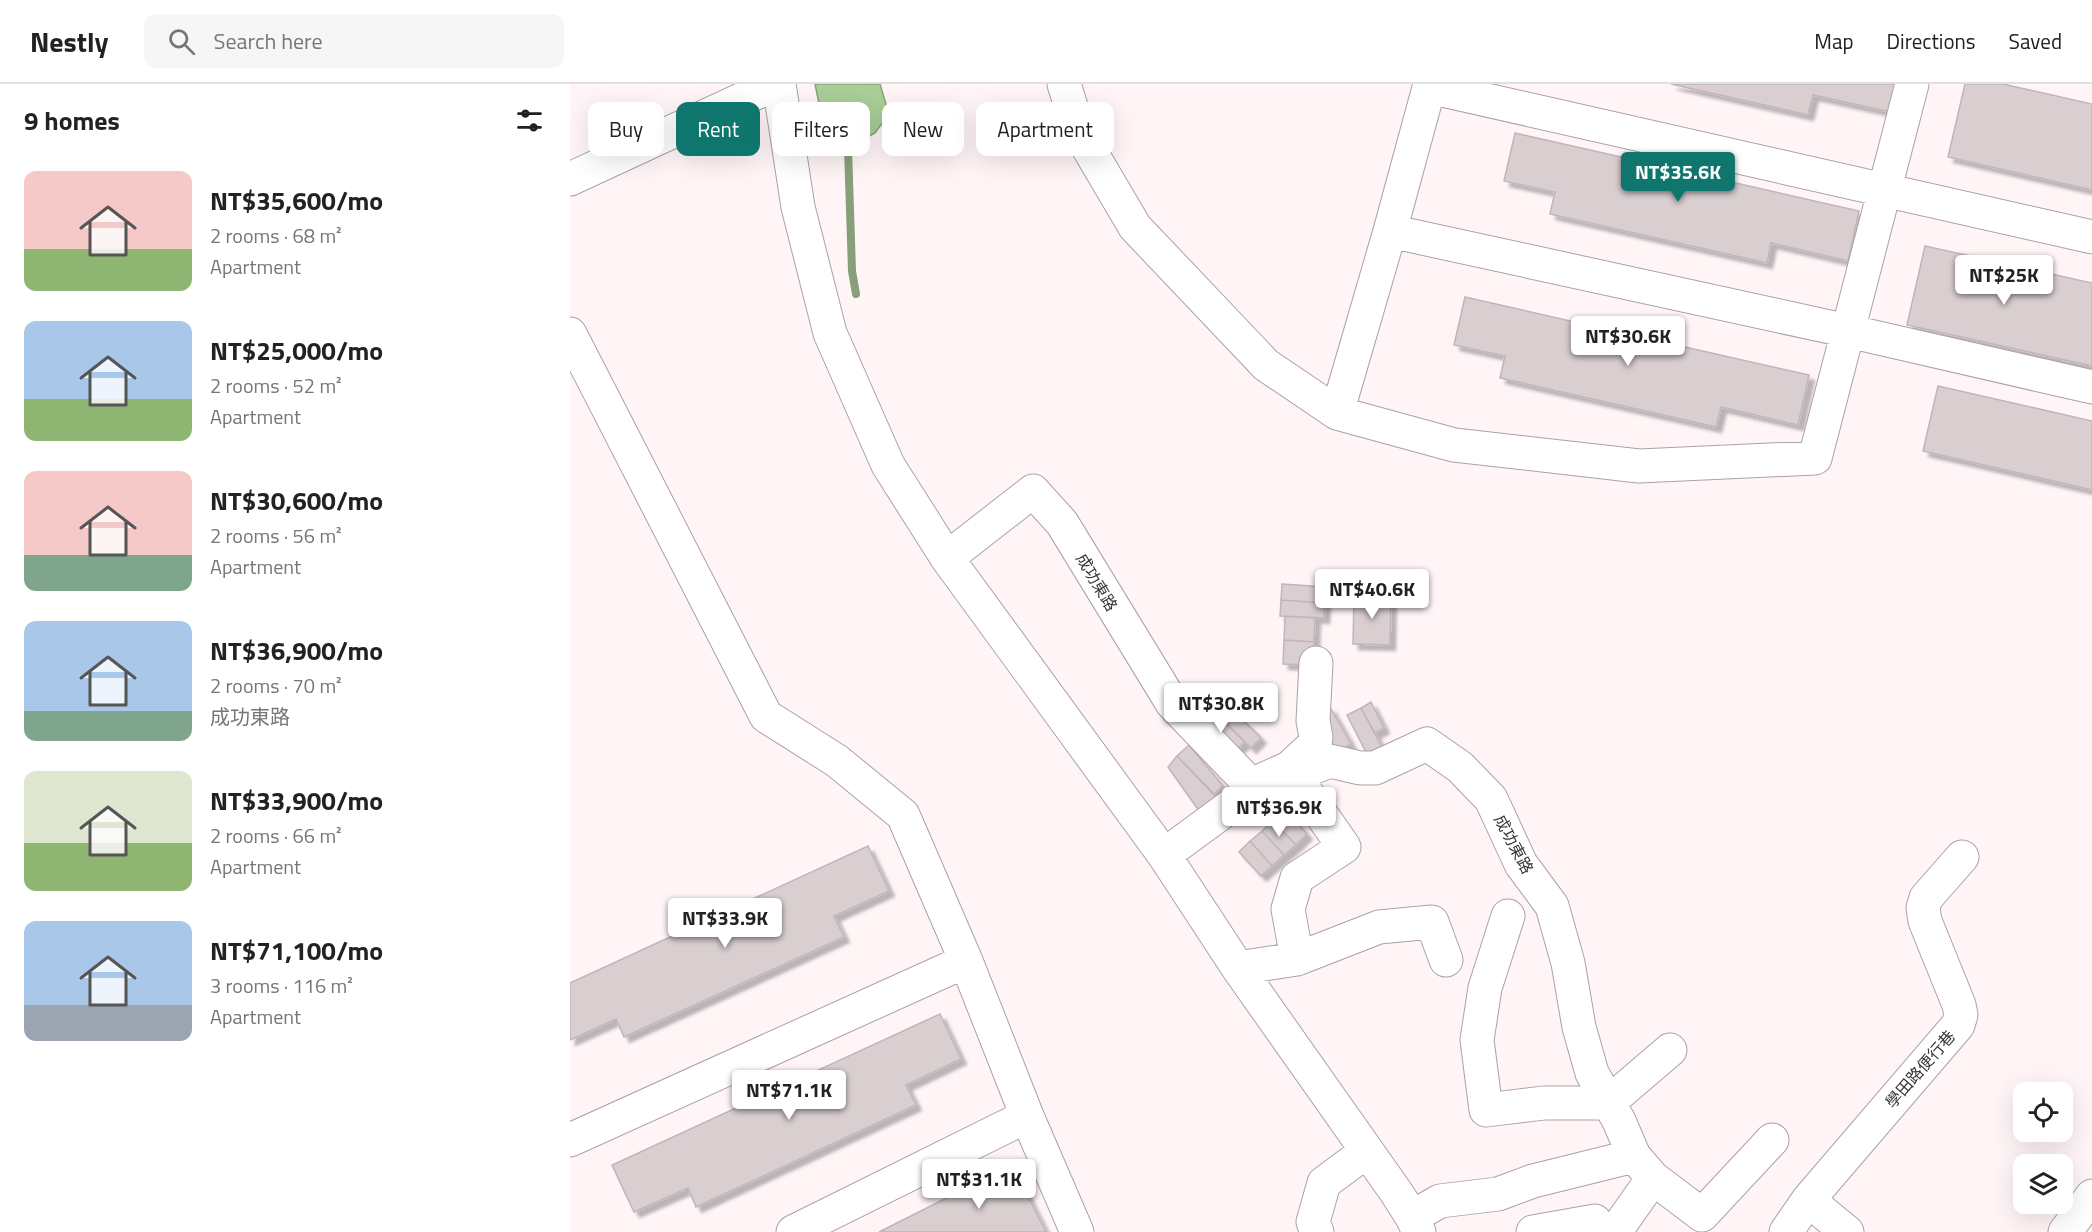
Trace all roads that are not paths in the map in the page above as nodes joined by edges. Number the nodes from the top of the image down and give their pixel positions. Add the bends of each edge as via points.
1 (777, 84) edge
2 (1064, 84) edge
3 (1912, 84) edge
4 (1429, 85) edge
5 (570, 179) edge
6 (1885, 188) junction
7 (1390, 231) junction
8 (2092, 237) edge
9 (1848, 331) junction
10 (570, 334) edge
11 (2092, 387) edge
12 (1337, 413) junction
13 (947, 558) junction
14 (1316, 663) dead end
15 (1292, 772) junction
16 (1251, 785) junction
17 (1164, 855) junction
18 (1962, 857) dead end
19 (1508, 916) dead end
20 (1297, 959) junction
21 (1446, 960) dead end
22 (966, 961) junction
23 (1238, 968) junction
24 (1670, 1050) dead end
25 (1608, 1103) junction
26 (1028, 1116) junction
27 (570, 1140) edge
28 (1772, 1140) dead end
29 (1367, 1151) junction
30 (1644, 1167) junction
31 (2092, 1196) edge
32 (1808, 1200) junction
33 (1416, 1225) edge
34 (793, 1232) edge
35 (1077, 1232) edge
36 (1317, 1232) edge
37 (1533, 1232) edge
38 (1601, 1232) edge
39 (1615, 1232) edge
40 (1786, 1232) edge
41 (1847, 1232) edge
42 (2065, 1232) edge

1 - 5 street
1 - 13 street via 798,207 830,333 888,465
2 - 12 street via 1080,132 1135,226 1266,365
3 - 6 street
4 - 6 street
4 - 7 street
6 - 8 street
6 - 9 street
7 - 9 street
7 - 12 street
9 - 11 street
9 - 12 street via 1815,458 1639,466 1454,445
10 - 22 street via 766,716 837,761 903,814
13 - 16 street, 成功東路 via 1033,491 1062,523 1172,703
13 - 17 street
14 - 15 street, 成功東路 via 1315,744
15 - 16 street, 成功東路
15 - 20 street via 1344,847 1297,878 1288,909
15 - 25 street, 成功東路 via 1330,761 1375,768 1426,744 1460,767 1491,799 1521,864 1552,906 1592,1073
16 - 17 street, 成功東路 via 1250,792
17 - 23 street
18 - 32 street, 學田路便行巷 via 1926,898 1923,908 1924,921 1959,1005 1958,1025
19 - 25 street via 1485,988 1477,1040 1486,1110 1544,1103
20 - 21 street via 1379,927 1432,922
20 - 23 street
22 - 26 street
22 - 27 street
23 - 29 street
24 - 25 street
25 - 30 street, 成功東路
26 - 34 street
26 - 35 street
28 - 30 street, 成功東路 via 1702,1215
29 - 33 street
29 - 36 street via 1324,1183 1313,1222
30 - 33 street via 1533,1181 1498,1194 1440,1201
30 - 39 street
31 - 42 street
32 - 40 street, 學田路便行巷
32 - 41 street
37 - 38 street via 1594,1221

